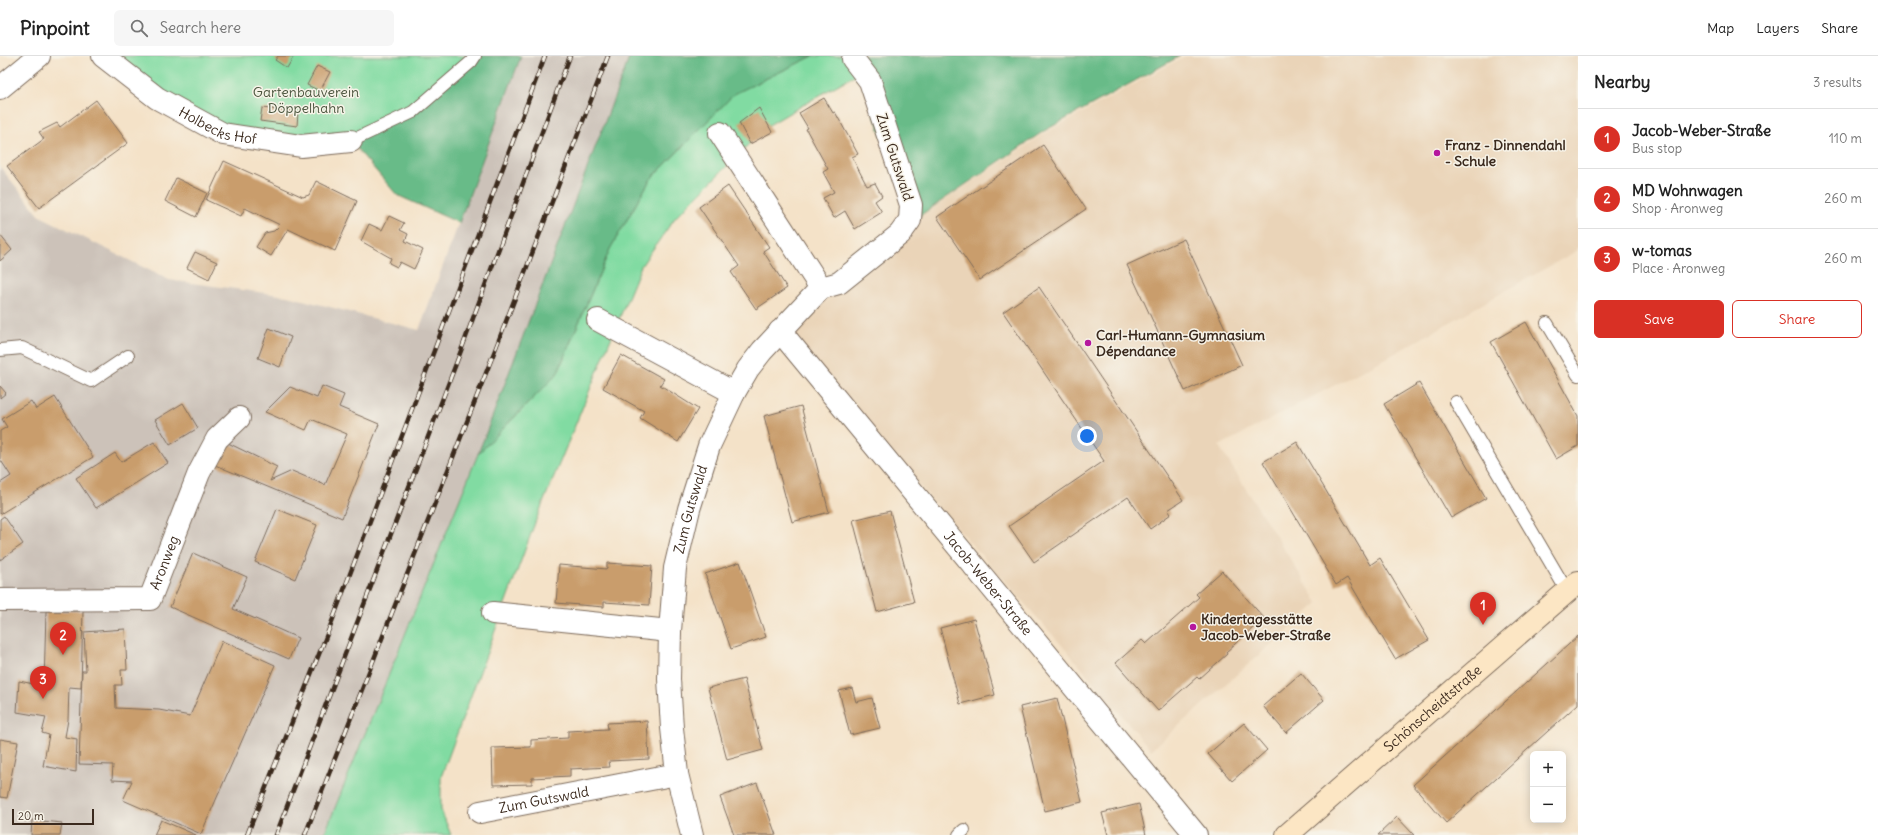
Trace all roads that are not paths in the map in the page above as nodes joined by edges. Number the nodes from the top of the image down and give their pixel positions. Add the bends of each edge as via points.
1 (39, 56) edge
2 (103, 56) edge
3 (475, 56) edge
4 (853, 59) dead end
5 (0, 88) edge
6 (720, 133) dead end
7 (351, 141) joint
8 (821, 288) junction
9 (598, 320) dead end
10 (1547, 323) dead end
11 (780, 331) junction
12 (0, 350) edge
13 (128, 356) dead end
14 (1578, 375) edge
15 (734, 393) junction
16 (1456, 402) dead end
17 (239, 418) dead end
18 (1572, 586) edge
19 (0, 600) edge
20 (492, 613) dead end
21 (670, 631) junction
22 (677, 774) junction
23 (480, 812) dead end
24 (692, 835) edge
25 (1196, 835) edge
26 (1287, 835) edge

1 - 5 street
2 - 7 street, Holbecks Hof via 157,98 223,134 301,146
3 - 7 lane via 413,112
4 - 8 street, Zum Gutswald via 870,81 912,205 910,220 900,234 839,283
6 - 8 street
8 - 11 street, Zum Gutswald
9 - 15 street
10 - 14 lane
11 - 15 street, Zum Gutswald via 748,369
11 - 25 street, Jacob-Weber-Straße
12 - 13 lane via 22,348 91,381
15 - 21 street, Zum Gutswald via 709,446 689,509 675,568
16 - 18 lane
17 - 19 street, Aronweg via 217,439 199,473 150,598
18 - 26 main road, Schönscheidtstraße
20 - 21 street
21 - 22 street, Zum Gutswald via 669,679
22 - 23 street, Zum Gutswald
22 - 24 street, Zum Gutswald

